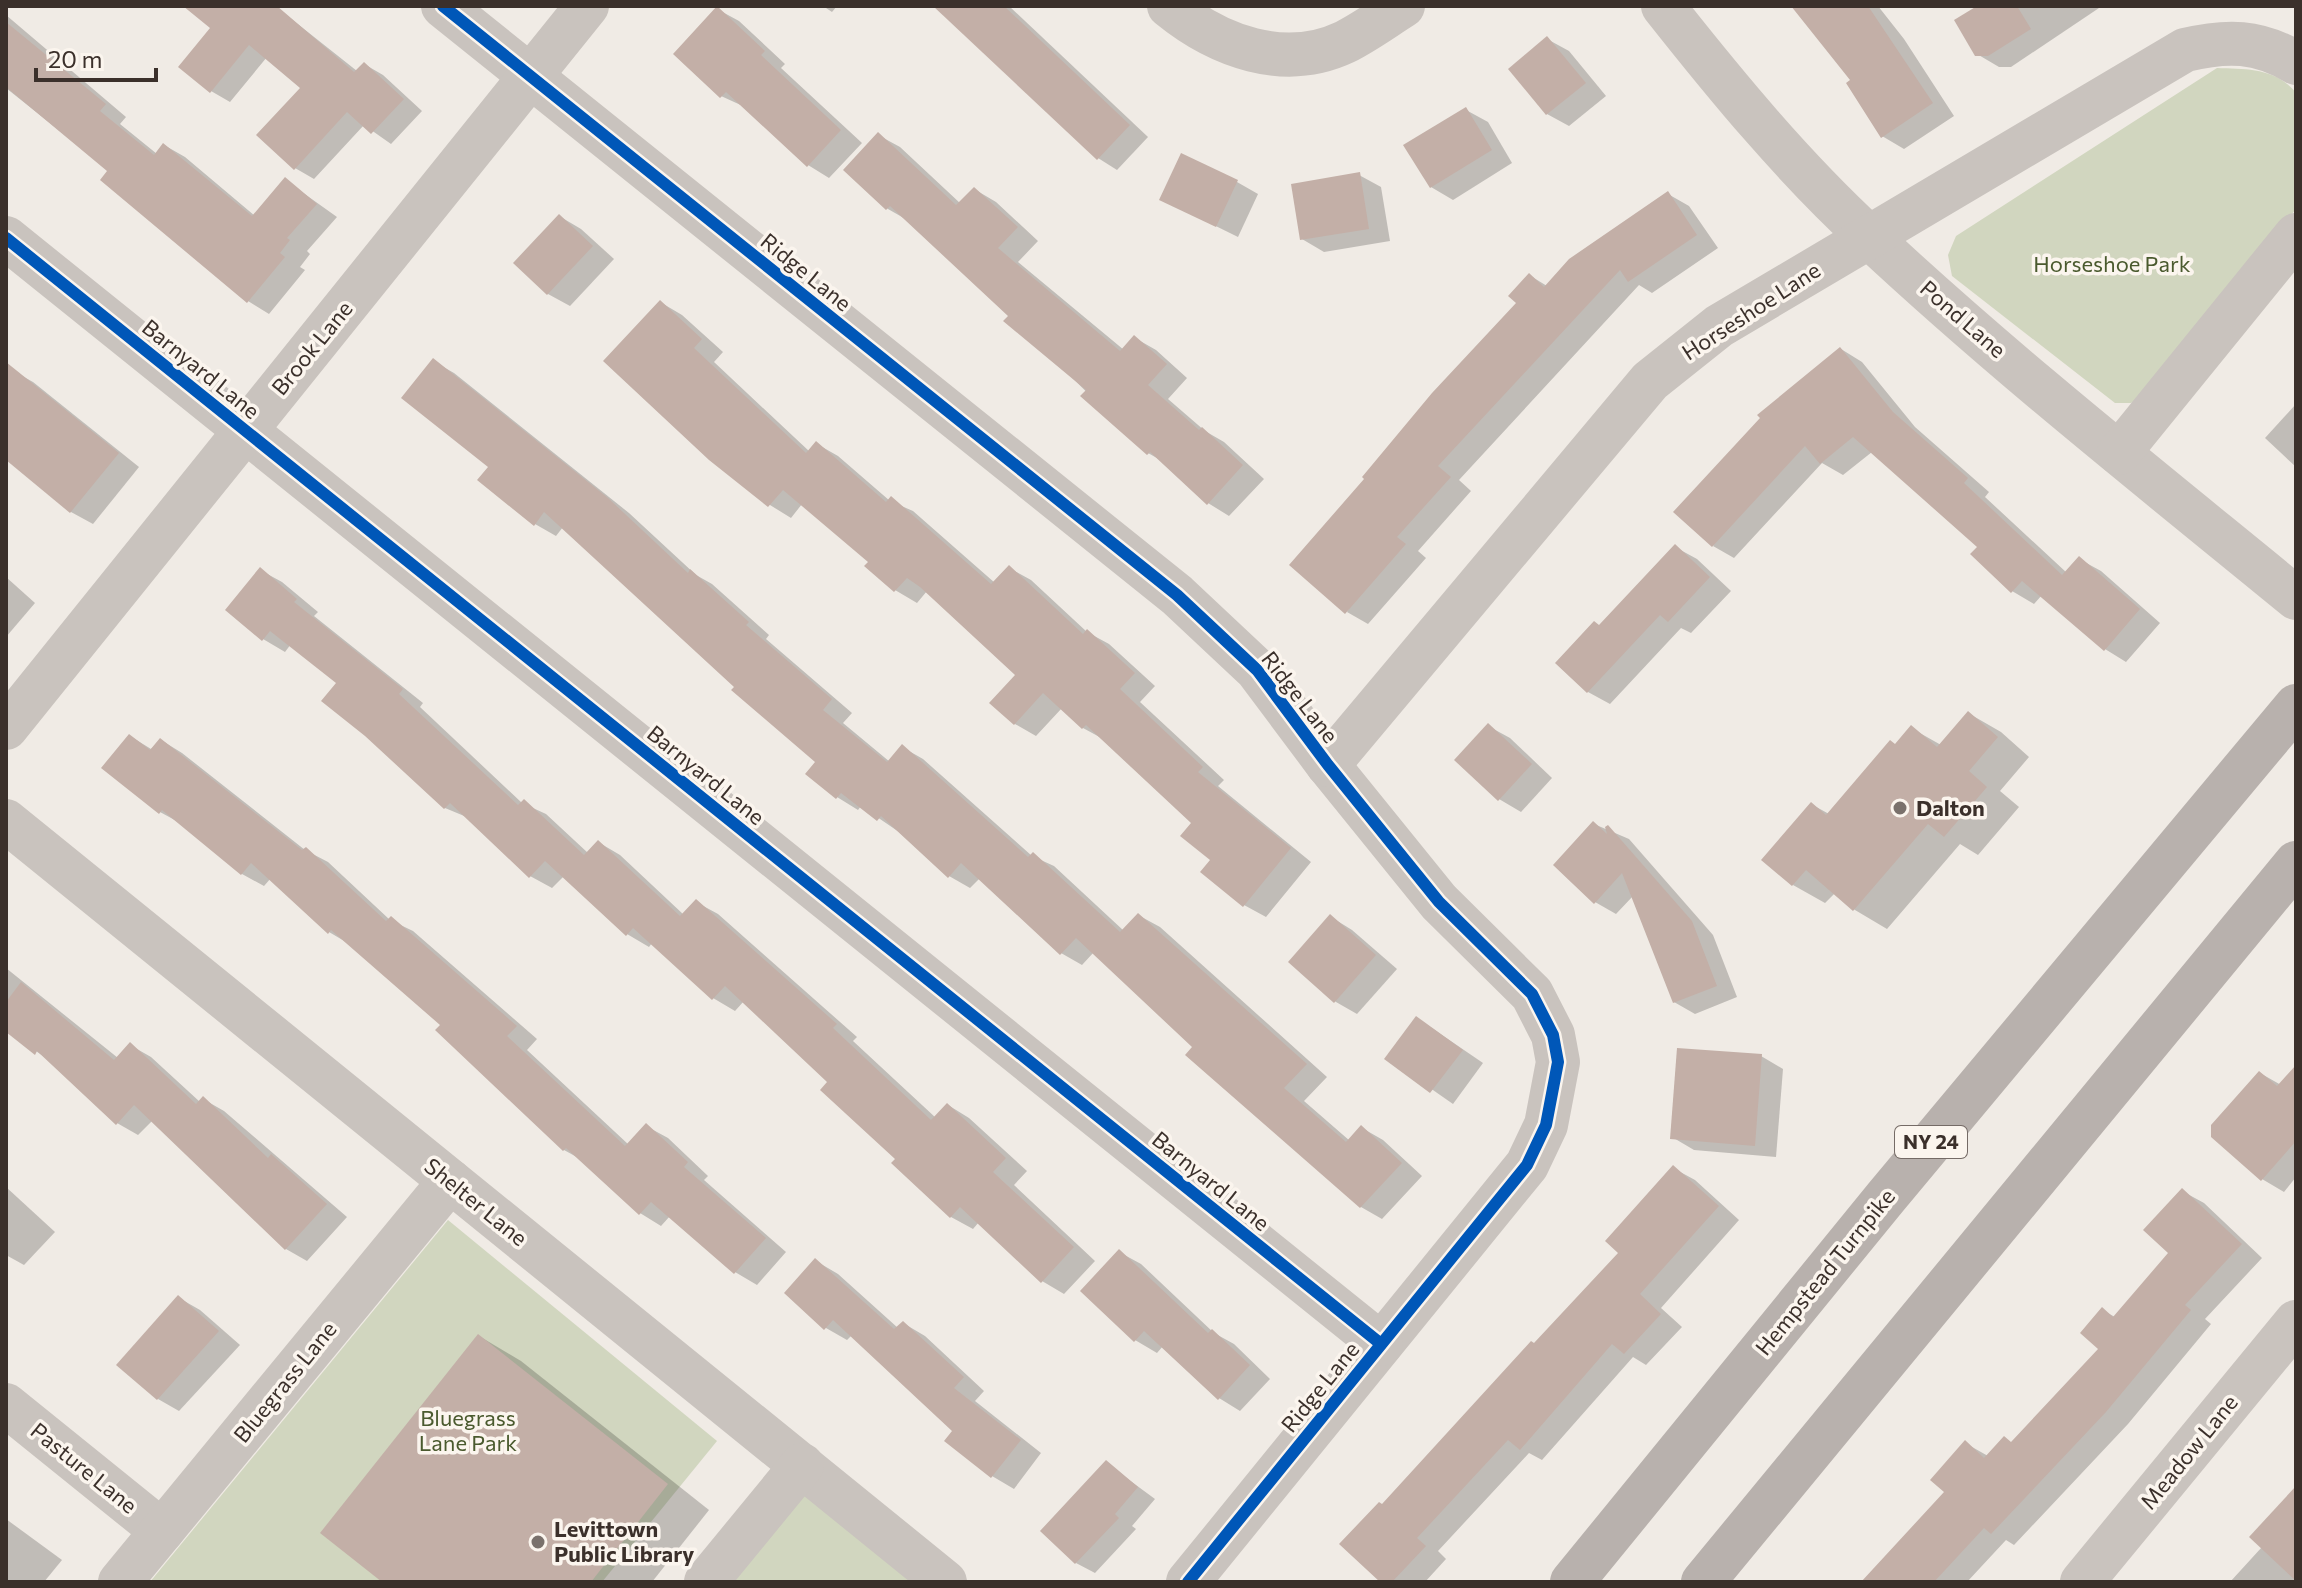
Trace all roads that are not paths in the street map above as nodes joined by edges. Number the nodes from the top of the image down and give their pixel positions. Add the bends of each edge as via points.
1 (443, 6) edge
2 (587, 6) edge
3 (1169, 6) edge
4 (1403, 6) edge
5 (1663, 6) edge
6 (2296, 63) edge
7 (530, 76) junction
8 (2296, 235) edge
9 (1867, 236) junction
10 (6, 238) edge
11 (245, 430) junction
12 (2119, 453) junction
13 (2296, 598) edge
14 (2296, 706) edge
15 (6, 728) edge
16 (1328, 765) junction
17 (6, 821) edge
18 (2296, 863) edge
19 (450, 1181) junction
20 (2296, 1322) edge
21 (1381, 1344) junction
22 (6, 1405) edge
23 (802, 1465) junction
24 (162, 1531) junction
25 (120, 1582) edge
26 (706, 1582) edge
27 (945, 1582) edge
28 (1188, 1582) edge
29 (1572, 1582) edge
30 (1703, 1582) edge
31 (2082, 1582) edge

1 - 7 street, Ridge Lane
2 - 7 street, Brook Lane
3 - 4 street via 1194,26 1242,49 1294,55 1344,43
5 - 9 street, Pond Lane via 1746,110
6 - 9 street, Horseshoe Lane via 2249,42 2185,50
7 - 11 street, Brook Lane
7 - 16 street, Ridge Lane via 1177,595 1257,670
8 - 12 street
9 - 12 street, Pond Lane
9 - 16 street, Horseshoe Lane via 1719,326 1650,381
10 - 11 street, Barnyard Lane
11 - 15 street, Brook Lane
11 - 21 street, Barnyard Lane
12 - 13 street, Pond Lane
14 - 29 main road, Hempstead Turnpike / NY 24
16 - 21 street, Ridge Lane via 1439,902 1532,994 1553,1035 1558,1062 1546,1125 1527,1165
17 - 19 street, Shelter Lane
18 - 30 main road
19 - 23 street, Shelter Lane
19 - 24 street, Bluegrass Lane
20 - 31 street, Meadow Lane
21 - 28 street, Ridge Lane
22 - 24 street, Pasture Lane
23 - 26 street
23 - 27 street, Shelter Lane
24 - 25 street, Bluegrass Lane

